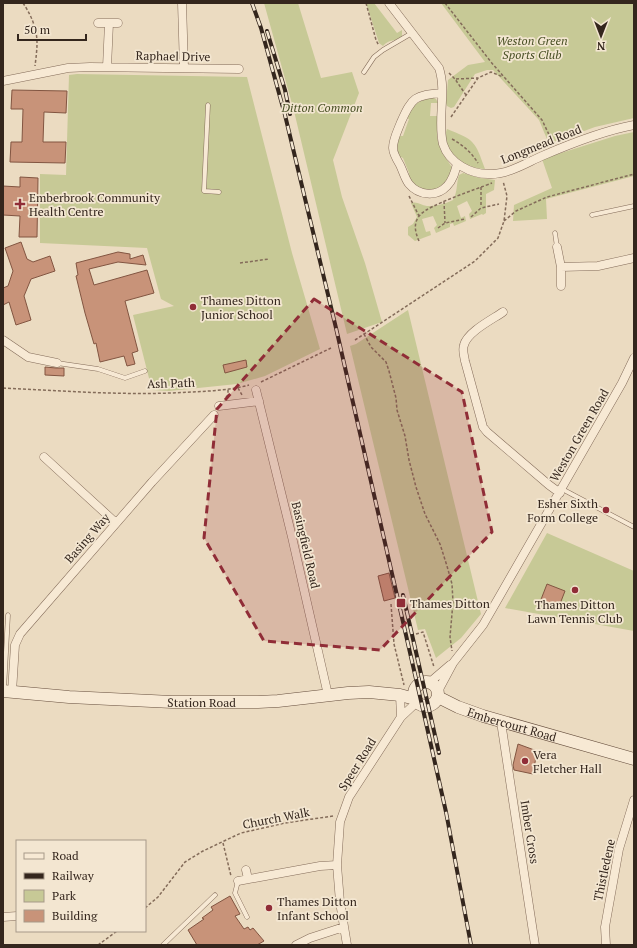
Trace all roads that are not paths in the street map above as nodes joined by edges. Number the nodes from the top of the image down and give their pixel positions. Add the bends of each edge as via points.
1 (182, 3) edge
2 (389, 3) edge
3 (98, 23) dead end
4 (109, 23) junction
5 (118, 23) dead end
6 (412, 33) junction
7 (107, 67) junction
8 (184, 68) junction
9 (239, 69) dead end
10 (364, 72) dead end
11 (3, 81) edge
12 (442, 92) junction
13 (208, 105) dead end
14 (634, 125) edge
15 (457, 164) junction
16 (219, 192) dead end
17 (634, 206) edge
18 (592, 215) dead end
19 (555, 233) dead end
20 (557, 247) joint
21 (634, 258) edge
22 (561, 267) junction
23 (561, 286) dead end
24 (503, 312) dead end
25 (3, 340) edge
26 (634, 359) edge
27 (57, 363) joint
28 (145, 372) dead end
29 (257, 385) road end
30 (259, 401) junction
31 (219, 406) dead end
32 (214, 415) dead end
33 (44, 457) dead end
34 (561, 491) junction
35 (116, 523) junction
36 (634, 527) edge
37 (8, 615) dead end
38 (454, 661) junction
39 (433, 679) junction
40 (6, 691) edge
41 (438, 694) junction
42 (328, 695) junction
43 (411, 696) junction
44 (401, 717) junction
45 (501, 722) junction
46 (634, 759) edge
47 (634, 800) edge
48 (336, 865) junction
49 (246, 870) dead end
50 (248, 879) junction
51 (237, 885) joint
52 (215, 896) dead end
53 (16, 916) edge
54 (3, 917) edge
55 (247, 917) dead end
56 (344, 927) junction
57 (163, 945) edge
58 (296, 945) edge
59 (347, 945) edge
60 (535, 945) edge
61 (606, 945) edge

1 - 8 street
2 - 6 street
3 - 4 street
4 - 5 street
4 - 7 street
6 - 10 lane via 374,57
6 - 12 street via 440,70 443,79
7 - 8 street, Raphael Drive
7 - 11 street, Raphael Drive via 68,68
8 - 9 street, Raphael Drive
12 - 15 street via 444,144 450,157
12 - 15 street via 419,96 413,100 395,137 393,150 408,184 425,194 434,194 448,186
13 - 16 lane via 204,191
14 - 15 street, Longmead Road via 596,134 501,173 483,174
17 - 18 lane
19 - 20 lane
20 - 22 street
21 - 22 street via 598,266
22 - 23 street
24 - 34 street via 467,338 464,345 464,361 484,427 549,485
25 - 27 street via 28,357
26 - 34 street, Weston Green Road
27 - 28 lane via 98,369 125,378
29 - 30 street, Basingfield Road
30 - 31 street
30 - 42 street, Basingfield Road
32 - 35 street, Basing Way
33 - 35 street
34 - 36 lane
34 - 38 street, Weston Green Road via 483,625
35 - 40 street, Basing Way via 16,640
37 - 40 lane
38 - 39 street, Weston Green Road
38 - 41 street, Weston Green Road
39 - 41 main road
39 - 43 main road via 417,686
40 - 42 main road, Station Road via 105,700 234,703
41 - 43 main road via 434,704 428,706 421,706
41 - 45 main road, Embercourt Road via 458,708
42 - 43 main road, Station Road via 369,692
43 - 44 street
43 - 44 street, Speer Road
44 - 48 street, Speer Road via 349,797 340,822
45 - 46 main road, Embercourt Road
45 - 60 street, Imber Cross
47 - 61 street, Thistledene via 619,849 604,927
48 - 50 street
48 - 56 street, Speer Road
49 - 50 street
50 - 51 street
51 - 55 lane via 235,893
52 - 57 lane
53 - 54 street
56 - 58 street
56 - 59 street, Speer Road

